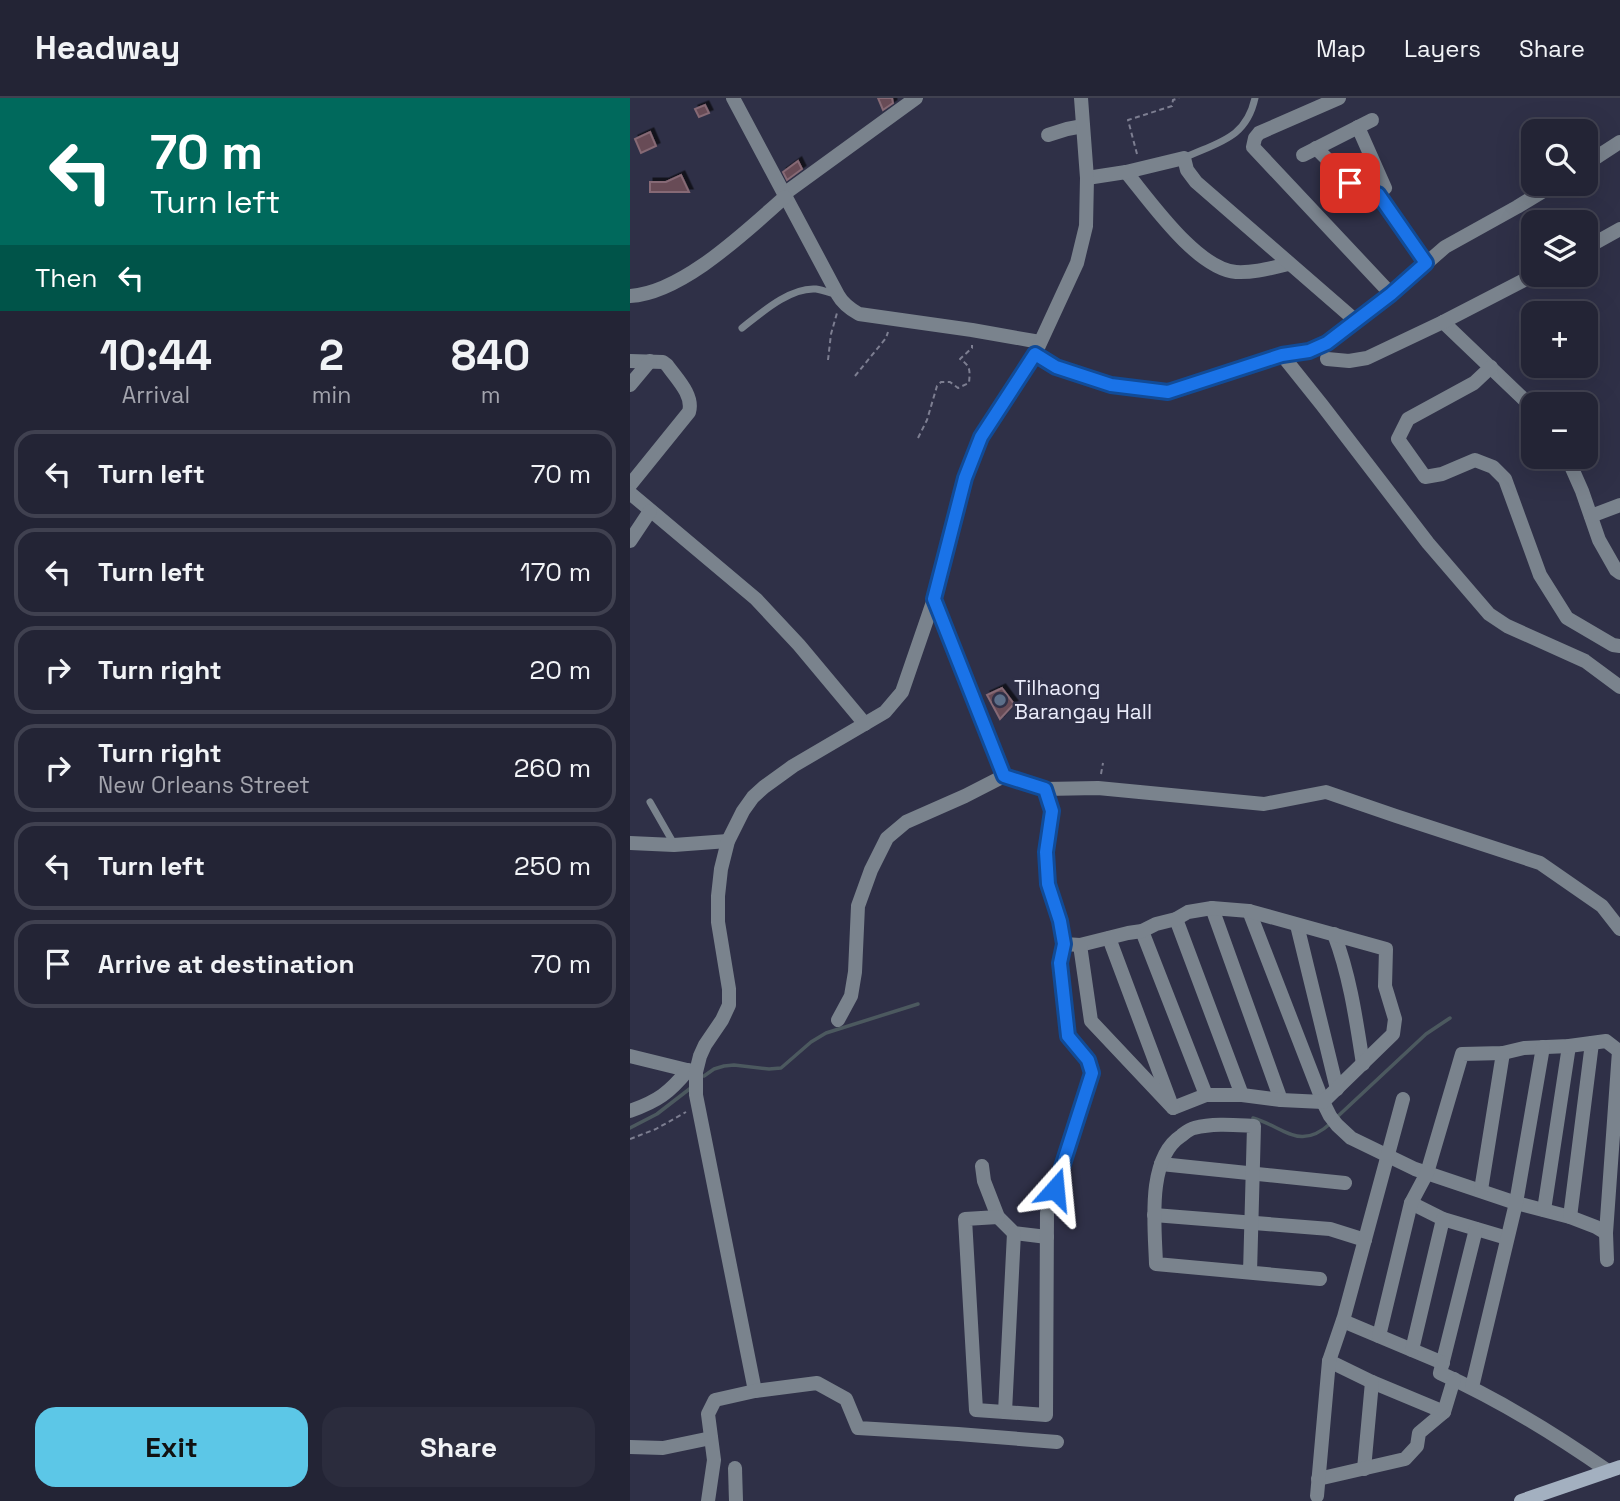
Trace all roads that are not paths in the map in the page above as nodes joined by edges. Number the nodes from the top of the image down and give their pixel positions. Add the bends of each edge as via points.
1 (733, 98) edge
2 (916, 98) edge
3 (1081, 98) edge
4 (1255, 98) edge
5 (1339, 98) edge
6 (1372, 120) dead end
7 (1083, 127) junction
8 (1358, 127) junction
9 (1048, 135) dead end
10 (1620, 142) edge
11 (1598, 156) edge
12 (1184, 158) junction
13 (1126, 172) junction
14 (1087, 178) junction
15 (1378, 194) junction
16 (784, 195) junction
17 (1535, 196) edge
18 (1617, 235) edge
19 (1598, 243) edge
20 (1426, 263) junction
21 (1289, 264) junction
22 (1521, 282) edge
23 (1391, 294) junction
24 (630, 296) edge
25 (840, 298) junction
26 (1356, 321) junction
27 (1443, 322) junction
28 (742, 328) dead end
29 (1038, 348) junction
30 (1282, 355) junction
31 (1327, 359) dead end
32 (630, 361) edge
33 (650, 361) junction
34 (1491, 368) junction
35 (630, 384) edge
36 (1521, 397) edge
37 (1572, 469) edge
38 (630, 485) edge
39 (630, 493) edge
40 (1620, 505) edge
41 (650, 512) junction
42 (1591, 516) junction
43 (630, 541) edge
44 (1620, 573) edge
45 (934, 599) junction
46 (1620, 646) edge
47 (1620, 687) edge
48 (865, 724) junction
49 (1004, 776) junction
50 (1045, 789) junction
51 (650, 802) dead end
52 (728, 841) junction
53 (630, 843) edge
54 (674, 845) junction
55 (1212, 908) junction
56 (1249, 911) junction
57 (1176, 919) junction
58 (1297, 925) junction
59 (1620, 929) edge
60 (1142, 931) junction
61 (1334, 933) junction
62 (1109, 938) junction
63 (1064, 944) junction
64 (1080, 945) junction
65 (838, 1020) dead end
66 (1592, 1043) junction
67 (1569, 1046) junction
68 (1543, 1047) junction
69 (1503, 1053) junction
70 (630, 1056) edge
71 (1363, 1064) junction
72 (692, 1071) junction
73 (1337, 1089) junction
74 (1206, 1094) junction
75 (1242, 1095) junction
76 (1403, 1099) dead end
77 (1281, 1100) junction
78 (1323, 1102) junction
79 (1173, 1108) junction
80 (630, 1111) edge
81 (1389, 1155) junction
82 (1161, 1164) junction
83 (982, 1166) dead end
84 (1427, 1173) junction
85 (1254, 1174) junction
86 (1345, 1183) dead end
87 (1481, 1190) junction
88 (1411, 1203) junction
89 (1516, 1203) junction
90 (1544, 1210) junction
91 (1154, 1215) junction
92 (998, 1217) junction
93 (1570, 1217) junction
94 (1443, 1219) junction
95 (1252, 1223) junction
96 (1476, 1228) junction
97 (1014, 1233) junction
98 (1606, 1233) junction
99 (1047, 1237) junction
100 (1507, 1238) junction
101 (1366, 1240) junction
102 (1606, 1260) dead end
103 (1250, 1273) junction
104 (1320, 1279) dead end
105 (1343, 1321) junction
106 (1379, 1336) junction
107 (1412, 1350) junction
108 (1329, 1361) junction
109 (1443, 1363) junction
110 (1454, 1379) junction
111 (1372, 1382) junction
112 (1472, 1387) junction
113 (755, 1391) junction
114 (1009, 1412) junction
115 (1444, 1412) junction
116 (712, 1438) junction
117 (1011, 1438) junction
118 (1056, 1442) dead end
119 (630, 1447) edge
120 (735, 1468) dead end
121 (1364, 1469) junction
122 (1614, 1469) edge
123 (1318, 1479) junction
124 (1317, 1496) dead end
125 (708, 1501) edge
126 (736, 1501) edge
127 (1521, 1501) edge

1 - 16 street
2 - 16 street
3 - 7 street
4 - 12 lane via 1246,124 1231,137
5 - 23 street via 1259,133 1253,146
6 - 8 street
7 - 9 street
7 - 14 street
8 - 15 street via 1385,188
8 - 15 street via 1310,151 1368,200
10 - 11 street
12 - 13 street
12 - 21 street via 1196,182
13 - 14 street
13 - 21 street via 1207,261 1233,272
14 - 29 street via 1086,226 1077,262
15 - 20 street
16 - 24 street via 734,241 680,279
16 - 25 street
17 - 20 street via 1445,247
18 - 19 street
20 - 23 street
21 - 26 street
22 - 27 street
23 - 26 street
25 - 28 lane via 808,290 783,298
25 - 29 street via 859,314 972,330
26 - 30 street via 1327,343
27 - 31 street via 1367,358
27 - 34 street
29 - 30 street via 1056,367 1111,385 1168,392
29 - 45 street via 981,437 965,478
30 - 47 street via 1489,614 1585,661
32 - 33 street
33 - 35 street
33 - 38 street via 667,365 688,396 691,409
34 - 36 street
34 - 46 street via 1474,383 1408,419 1398,439 1425,477 1475,460 1506,479 1540,575 1567,618
37 - 42 street
39 - 41 street
40 - 42 street
41 - 43 street
41 - 48 street via 756,599
42 - 44 street via 1599,540
45 - 48 street via 902,692 885,712
45 - 49 street
48 - 52 street via 764,787 743,810
49 - 50 street
49 - 65 street via 906,822 887,838 858,906 856,972 851,996
50 - 59 street via 1098,788 1264,804 1326,792 1541,863 1602,906
50 - 63 street via 1052,811 1046,852 1048,884
51 - 54 lane
52 - 54 street
52 - 72 street via 721,869 718,922 729,1005
53 - 54 street
55 - 56 street
55 - 57 street
55 - 77 street
56 - 58 street
56 - 78 street
57 - 60 street
57 - 75 street
58 - 61 street
58 - 73 street
60 - 62 street
60 - 74 street
61 - 71 street via 1351,991
61 - 71 street via 1385,949 1393,1034
62 - 64 street
62 - 79 street
63 - 64 street
63 - 99 street via 1060,963 1068,1036 1088,1060 1092,1073 1047,1213
64 - 79 street via 1091,1021
66 - 67 street
66 - 93 street
66 - 98 street via 1606,1041 1619,1051
67 - 68 street
67 - 90 street
68 - 69 street
68 - 89 street
69 - 84 street via 1462,1054
69 - 87 street
70 - 72 street
71 - 73 street
72 - 80 street via 663,1096
72 - 113 street
73 - 78 street
74 - 75 street
74 - 79 street
75 - 77 street
76 - 81 street
77 - 78 street
78 - 81 street via 1351,1138
81 - 84 street
81 - 101 street
82 - 85 street
82 - 85 street via 1173,1141 1192,1128 1254,1126
82 - 91 street
83 - 92 street
84 - 87 street
84 - 88 street
85 - 86 street
85 - 95 street
87 - 89 street
88 - 94 street
88 - 106 street
89 - 90 street
89 - 100 street
90 - 93 street
91 - 95 street
91 - 103 street via 1156,1264
92 - 97 street
92 - 114 street via 965,1219 976,1410
93 - 98 street
94 - 96 street
94 - 107 street
95 - 101 street via 1330,1229
95 - 103 street
96 - 100 street
96 - 109 street
97 - 99 street
97 - 114 street
98 - 102 street
99 - 114 street via 1046,1415
100 - 112 street
101 - 105 street
103 - 104 street
105 - 106 street
105 - 108 street
106 - 107 street
107 - 109 street
108 - 111 street
108 - 123 street
109 - 110 street via 1440,1373
110 - 112 street
110 - 115 street
111 - 115 street
111 - 121 street
112 - 122 street
113 - 116 street via 715,1400 708,1414
113 - 117 street via 817,1383 846,1399 858,1428
114 - 117 street
115 - 121 street via 1419,1433 1417,1446 1405,1460
116 - 119 street via 674,1446
116 - 125 street via 715,1460
117 - 118 street
120 - 126 street
121 - 123 street
122 - 127 street
123 - 124 street

